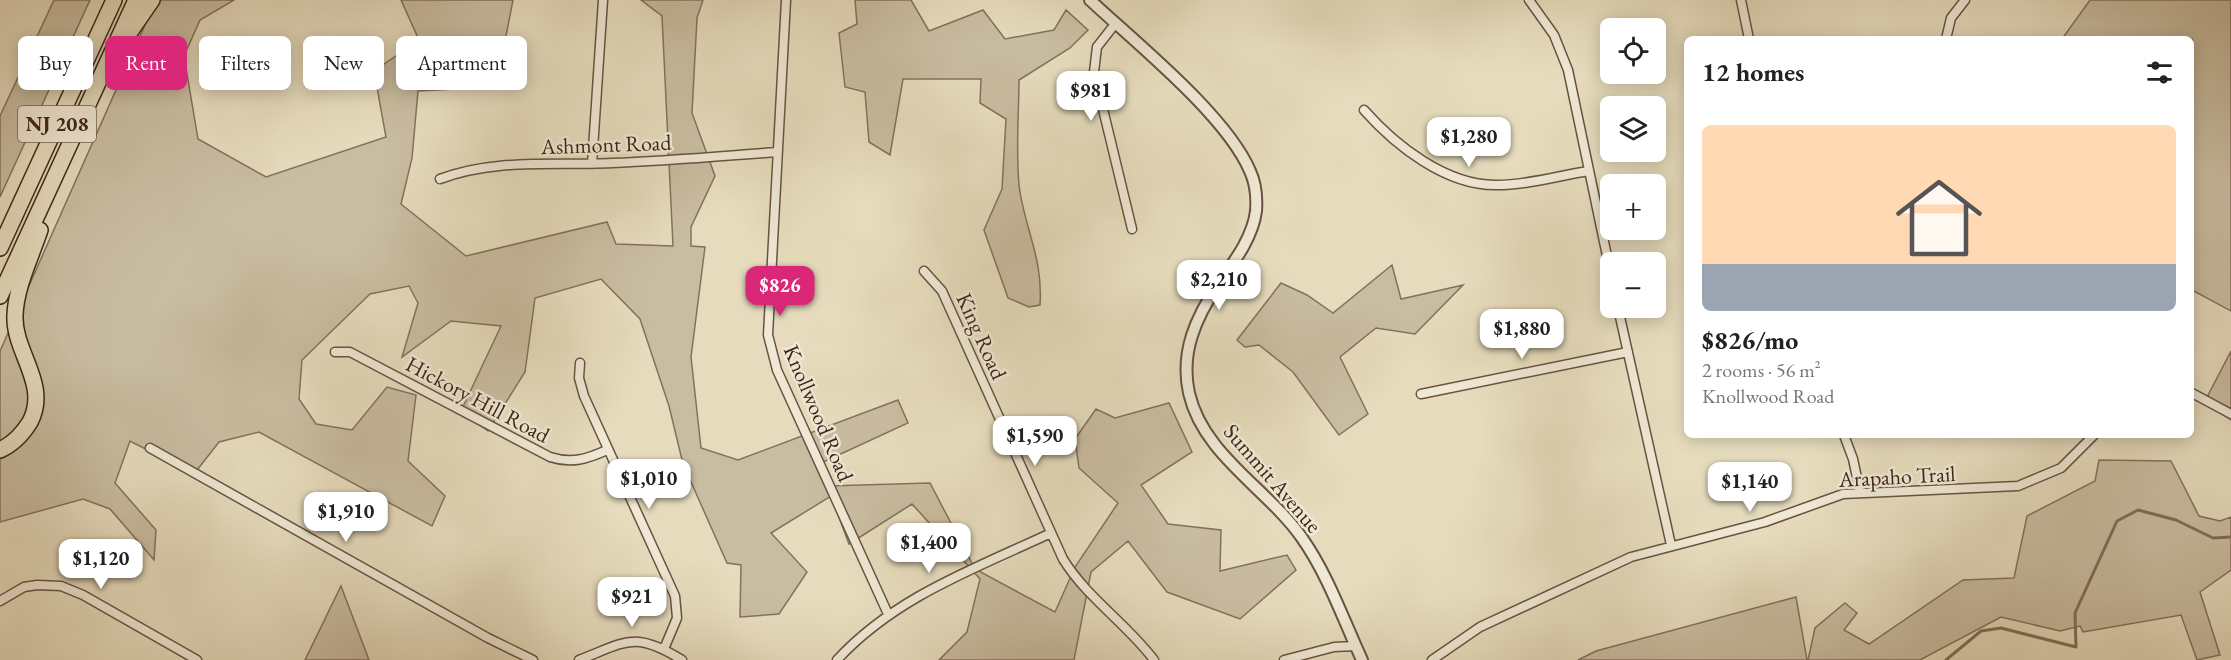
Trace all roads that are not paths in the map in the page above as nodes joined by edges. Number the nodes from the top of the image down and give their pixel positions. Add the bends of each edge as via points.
1 (109, 0) edge
2 (114, 0) edge
3 (136, 0) edge
4 (152, 0) edge
5 (603, 0) edge
6 (786, 0) edge
7 (1090, 0) edge
8 (1529, 0) edge
9 (1741, 0) edge
10 (1965, 0) edge
11 (1115, 24) junction
12 (1748, 36) edge
13 (1947, 36) edge
14 (93, 41) edge
15 (93, 46) edge
16 (100, 80) junction
17 (73, 90) edge
18 (1364, 110) dead end
19 (67, 151) junction
20 (777, 152) junction
21 (592, 164) junction
22 (1588, 171) junction
23 (440, 179) dead end
24 (1132, 229) dead end
25 (0, 248) edge
26 (1606, 252) edge
27 (924, 271) dead end
28 (0, 296) edge
29 (1620, 318) edge
30 (335, 352) dead end
31 (1628, 352) junction
32 (580, 363) dead end
33 (1421, 394) dead end
34 (2194, 394) edge
35 (2231, 414) edge
36 (1845, 438) edge
37 (2091, 438) edge
38 (150, 448) dead end
39 (0, 450) edge
40 (608, 450) junction
41 (1860, 492) junction
42 (1051, 533) junction
43 (1671, 545) junction
44 (0, 601) edge
45 (888, 614) junction
46 (1356, 646) junction
47 (664, 649) junction
48 (196, 660) edge
49 (533, 660) edge
50 (579, 660) edge
51 (682, 660) edge
52 (837, 660) edge
53 (1154, 660) edge
54 (1284, 660) edge
55 (1362, 660) edge
56 (1432, 660) edge

1 - 14 highway
2 - 15 highway, NJ 208
3 - 16 highway, NJ 208
4 - 16 highway
5 - 21 street
6 - 20 street, Knollwood Road
7 - 11 street, Summit Avenue
8 - 22 street via 1543,16 1562,52
9 - 12 street
10 - 13 street via 1951,18
11 - 24 street via 1097,47 1094,72
11 - 46 street, Summit Avenue via 1202,106 1251,172 1256,199 1253,226 1190,336 1186,373 1190,394 1216,445 1301,537
16 - 19 highway, NJ 208
17 - 25 highway, NJ 208
18 - 22 street via 1381,129 1434,167 1463,180 1510,185
19 - 28 highway, NJ 208
19 - 39 highway via 15,314 17,334 35,388 35,408 20,437
20 - 21 street, Ashmont Road
20 - 45 street, Knollwood Road via 767,316 771,353
21 - 23 street, Ashmont Road via 503,164
22 - 26 street
27 - 42 street, King Road via 942,291
29 - 31 street
30 - 40 street, Hickory Hill Road via 350,352 550,457 572,462
31 - 33 street
31 - 43 street
32 - 40 street via 584,396
34 - 35 street
36 - 41 street
37 - 41 street, Arapaho Trail via 2061,468 2018,486
38 - 49 street
40 - 47 street via 675,596 677,618
41 - 43 street, Arapaho Trail via 1824,499 1731,532
42 - 45 street via 938,584
42 - 53 street, King Road via 1062,559 1083,588
43 - 56 street, Arapaho Trail via 1604,568 1502,616
44 - 48 street via 24,588 61,586
45 - 52 street
46 - 54 street via 1334,647
46 - 55 street, Summit Avenue
47 - 50 street via 628,641
47 - 51 street

